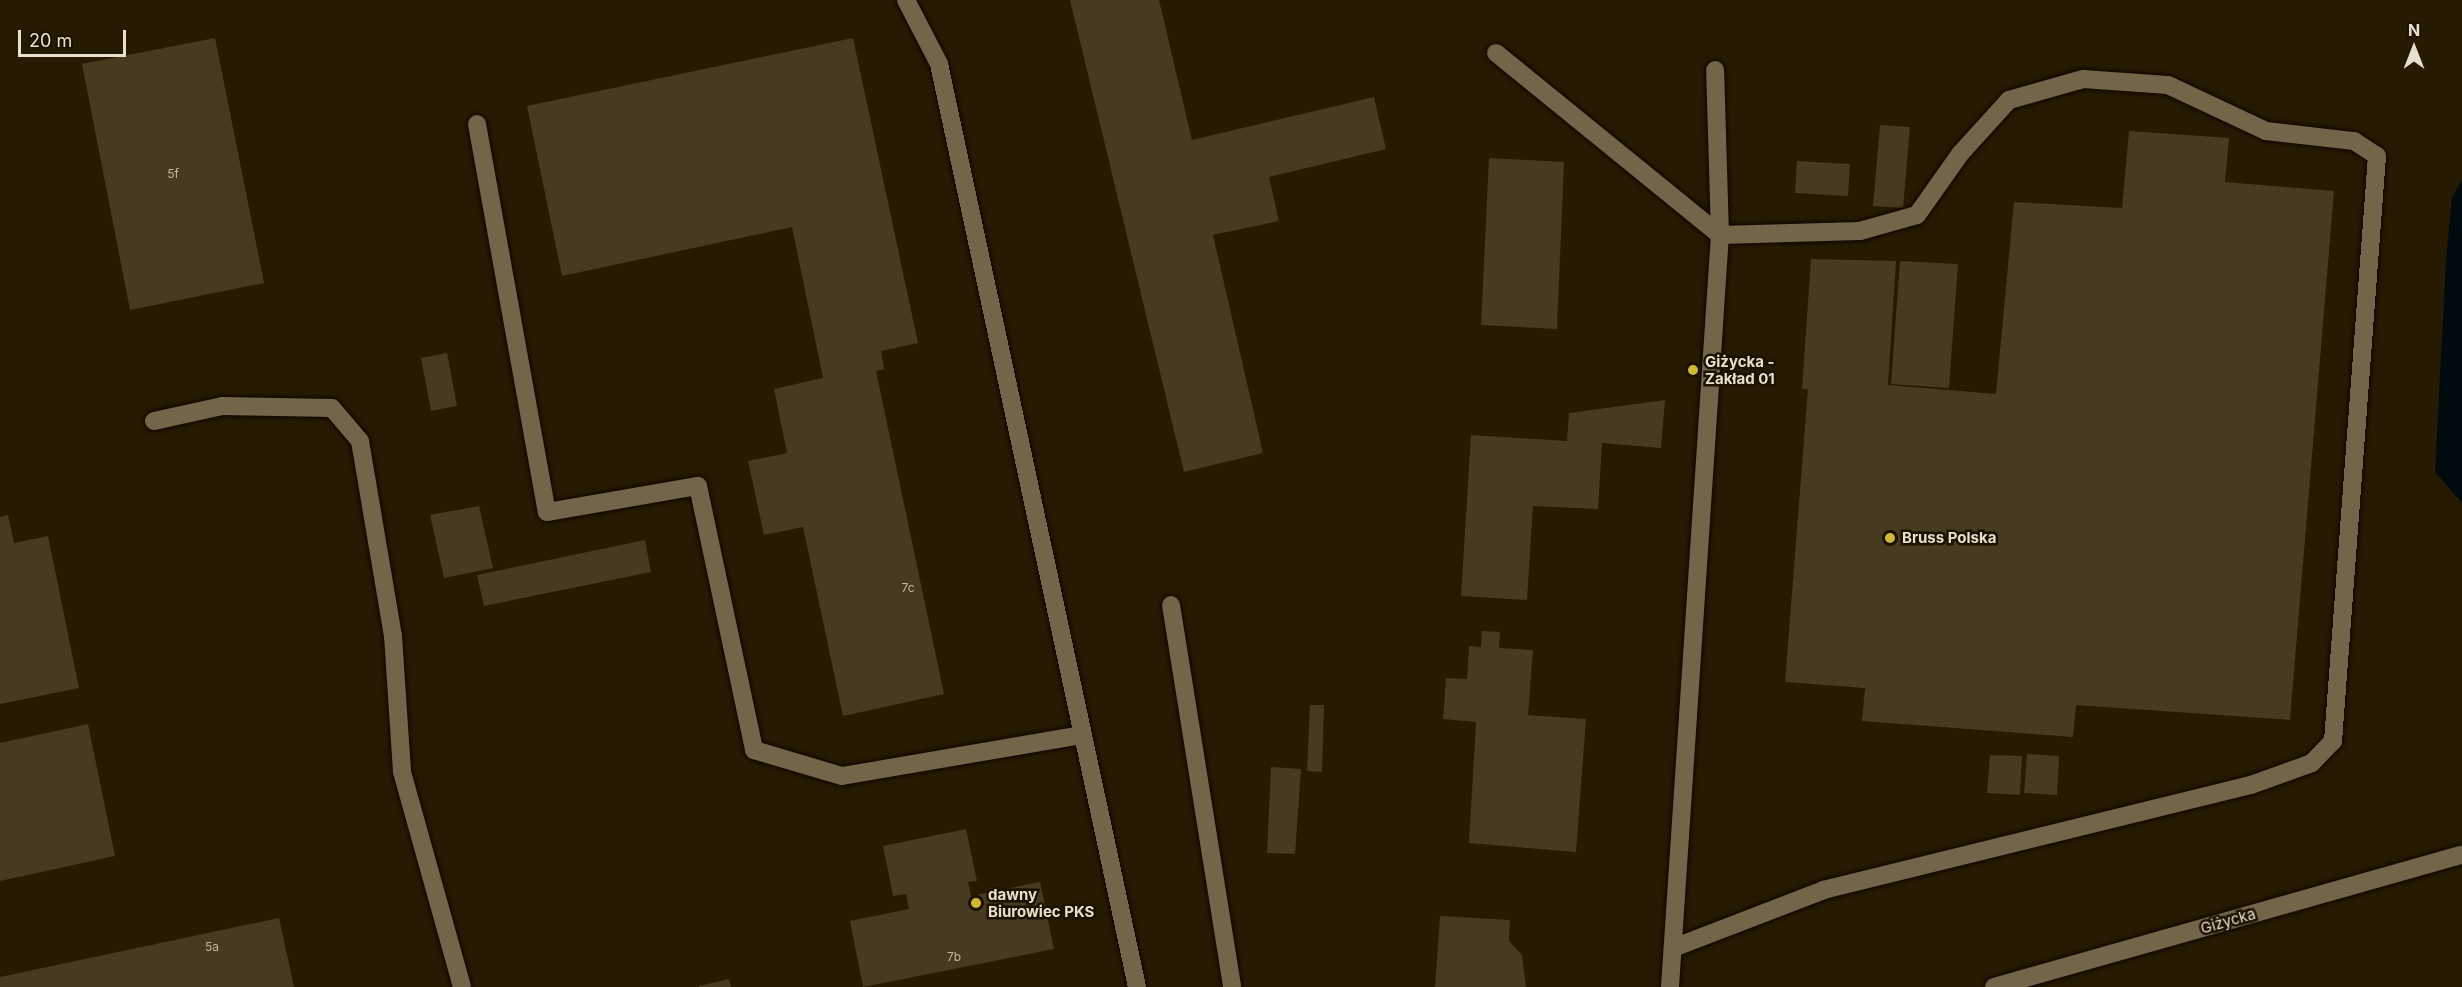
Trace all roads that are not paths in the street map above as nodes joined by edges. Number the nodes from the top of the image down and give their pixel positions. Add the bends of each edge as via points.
1 (906, 0) edge
2 (1496, 53) dead end
3 (1715, 70) dead end
4 (477, 124) dead end
5 (1720, 235) junction
6 (154, 421) dead end
7 (1171, 605) dead end
8 (1083, 735) junction
9 (2462, 855) edge
10 (1673, 948) junction
11 (462, 987) edge
12 (1137, 987) edge
13 (1232, 987) edge
14 (1670, 987) edge
15 (1994, 987) edge

1 - 8 street via 939,64
2 - 5 street
3 - 5 street
4 - 8 street via 547,512 698,486 754,750 842,776
5 - 10 street
5 - 10 street via 1860,231 1917,215 1960,154 2009,100 2083,79 2168,85 2266,131 2354,141 2376,156 2333,741 2312,762 2251,785 1824,890
6 - 11 street via 222,406 332,408 360,441 393,636 402,772
7 - 13 street
8 - 12 street
9 - 15 street, Giżycka
10 - 14 street

